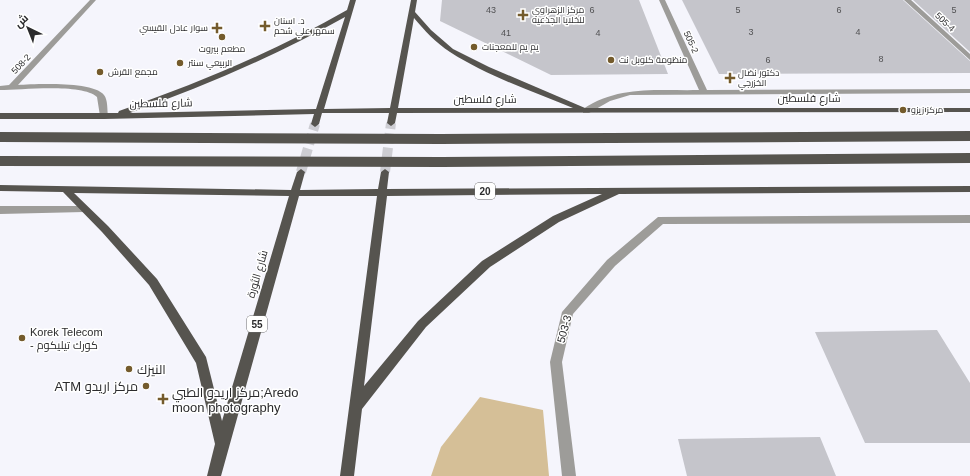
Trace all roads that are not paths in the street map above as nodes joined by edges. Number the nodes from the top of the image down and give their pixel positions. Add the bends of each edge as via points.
1 (93, 0) edge
2 (353, 0) edge
3 (414, 0) edge
4 (662, 0) edge
5 (907, 0) edge
6 (350, 11) junction
7 (412, 12) junction
8 (970, 58) edge
9 (0, 88) edge
10 (11, 88) junction
11 (970, 91) edge
12 (704, 92) junction
13 (586, 110) junction
14 (970, 110) edge
15 (319, 111) junction
16 (393, 111) junction
17 (0, 116) edge
18 (108, 116) junction
19 (391, 123) tunnel mouth
20 (315, 124) tunnel mouth
21 (970, 136) edge
22 (0, 137) edge
23 (970, 158) edge
24 (0, 161) edge
25 (301, 172) tunnel mouth
26 (385, 172) tunnel mouth
27 (0, 188) edge
28 (64, 188) junction
29 (970, 189) edge
30 (621, 190) junction
31 (382, 191) junction
32 (294, 193) junction
33 (84, 209) junction
34 (0, 210) edge
35 (970, 219) edge
36 (356, 406) junction
37 (222, 444) junction
38 (214, 476) edge
39 (347, 476) edge
40 (569, 476) edge

1 - 10 street, 508-2
2 - 6 main road
3 - 7 main road
4 - 12 street, 505-2
5 - 8 street, 505-4
6 - 15 main road
6 - 18 main road via 252,63 163,98
7 - 13 main road via 428,31 451,50 486,69
7 - 16 main road
9 - 10 street
10 - 18 street via 73,87 93,90 99,94
11 - 12 street
12 - 13 street via 630,93 614,96
13 - 14 main road, شارع فلسطين
13 - 16 main road, شارع فلسطين
15 - 16 main road, شارع فلسطين
15 - 18 main road, شارع فلسطين
15 - 20 main road
16 - 19 main road
17 - 18 main road, شارع فلسطين
21 - 22 main road, bridge via 480,139
23 - 24 main road, bridge via 450,162
25 - 32 main road, شارع الثورة / 55
26 - 31 main road
27 - 28 main road, 20
28 - 32 main road, 20
28 - 33 main road
29 - 30 main road, 20
30 - 31 main road, 20
30 - 36 main road via 556,219 486,264 422,324
31 - 32 main road, 20
31 - 36 main road
32 - 37 main road, شارع الثورة / 55
33 - 34 street
33 - 37 main road via 153,282 202,361
35 - 40 street, 503-3 via 661,220 611,263 568,312 556,362
36 - 39 main road
37 - 38 main road, شارع الثورة / 55

